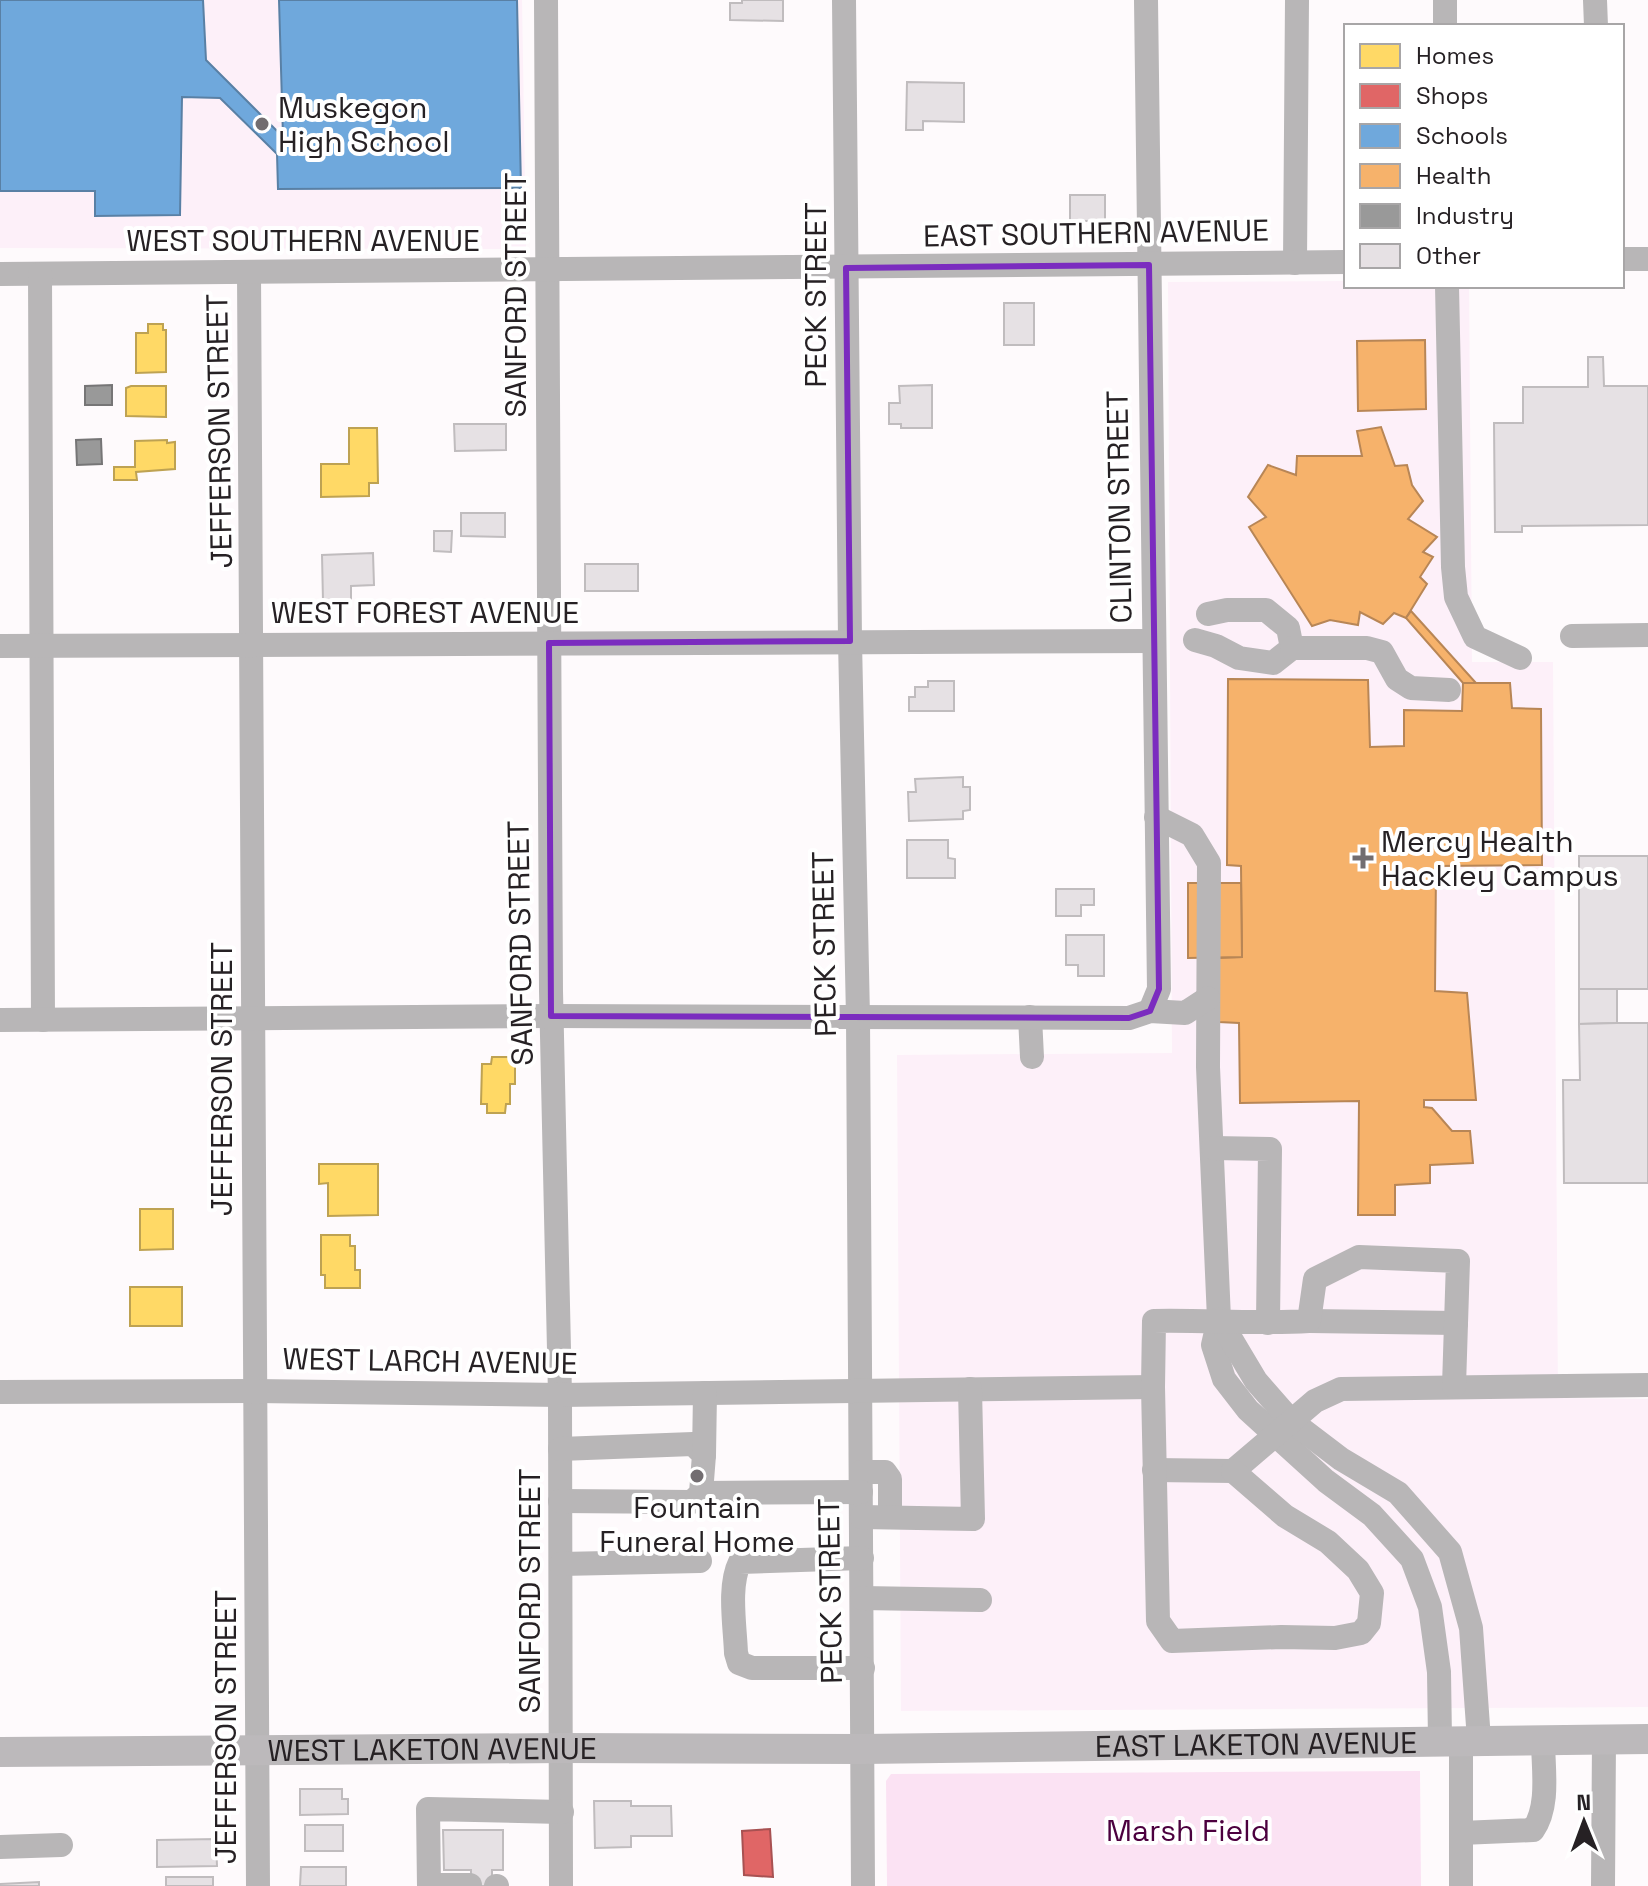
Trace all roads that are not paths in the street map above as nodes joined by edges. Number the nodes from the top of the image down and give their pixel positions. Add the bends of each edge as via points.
1 (546, 0) edge
2 (844, 0) edge
3 (1146, 0) edge
4 (1297, 0) edge
5 (1445, 0) edge
6 (1595, 0) edge
7 (1445, 24) edge
8 (1596, 24) edge
9 (1624, 259) edge
10 (1648, 259) edge
11 (1344, 262) edge
12 (1295, 263) junction
13 (1149, 265) junction
14 (846, 268) junction
15 (546, 271) junction
16 (249, 272) junction
17 (0, 274) edge
18 (40, 274) junction
19 (1447, 288) edge
20 (1208, 614) dead end
21 (1648, 635) edge
22 (1572, 636) dead end
23 (1195, 640) dead end
24 (850, 641) junction
25 (1153, 641) junction
26 (549, 643) junction
27 (253, 645) junction
28 (0, 646) edge
29 (41, 646) junction
30 (1292, 648) junction
31 (1520, 658) dead end
32 (1449, 690) dead end
33 (1156, 817) junction
34 (1208, 998) junction
35 (1150, 1011) junction
36 (551, 1016) junction
37 (858, 1017) junction
38 (1030, 1017) junction
39 (253, 1018) junction
40 (0, 1020) edge
41 (43, 1020) junction
42 (1032, 1057) dead end
43 (1213, 1148) junction
44 (1219, 1319) junction
45 (1309, 1321) junction
46 (1268, 1323) junction
47 (1456, 1323) junction
48 (1648, 1385) edge
49 (1454, 1386) junction
50 (1153, 1387) junction
51 (970, 1389) junction
52 (859, 1390) junction
53 (255, 1391) junction
54 (0, 1392) edge
55 (705, 1393) junction
56 (560, 1395) junction
57 (1282, 1429) junction
58 (560, 1449) junction
59 (704, 1455) junction
60 (1154, 1470) junction
61 (1233, 1471) junction
62 (861, 1482) junction
63 (701, 1493) junction
64 (560, 1501) junction
65 (862, 1517) junction
66 (890, 1517) junction
67 (862, 1558) junction
68 (700, 1561) dead end
69 (561, 1564) junction
70 (862, 1598) junction
71 (980, 1600) dead end
72 (863, 1668) junction
73 (1604, 1739) junction
74 (1648, 1739) edge
75 (1460, 1740) junction
76 (1543, 1740) junction
77 (562, 1748) junction
78 (863, 1749) junction
79 (258, 1750) junction
80 (0, 1752) edge
81 (562, 1812) junction
82 (1461, 1833) junction
83 (61, 1845) dead end
84 (0, 1847) edge
85 (429, 1885) edge
86 (470, 1885) edge
87 (258, 1886) edge
88 (561, 1886) edge
89 (863, 1886) edge
90 (1461, 1886) edge
91 (1603, 1886) edge

1 - 15 street, SANFORD STREET
2 - 14 street, PECK STREET
3 - 13 street, CLINTON STREET
4 - 12 street
5 - 7 street
6 - 8 street
9 - 10 street
11 - 12 street, EAST SOUTHERN AVENUE
12 - 13 street, EAST SOUTHERN AVENUE
13 - 14 street, EAST SOUTHERN AVENUE
13 - 25 street, CLINTON STREET
14 - 15 street, WEST SOUTHERN AVENUE
14 - 24 street, PECK STREET
15 - 16 street, WEST SOUTHERN AVENUE
15 - 26 street, SANFORD STREET
16 - 18 street, WEST SOUTHERN AVENUE
16 - 27 street, JEFFERSON STREET
17 - 18 street, WEST SOUTHERN AVENUE
18 - 29 street
19 - 31 street via 1456,597 1475,637
20 - 30 street via 1266,610 1288,628
21 - 22 street
23 - 30 street via 1239,658 1273,663
24 - 25 street, WEST FOREST AVENUE
24 - 26 street, WEST FOREST AVENUE
24 - 37 street, PECK STREET
25 - 33 street, CLINTON STREET
26 - 27 street, WEST FOREST AVENUE
26 - 36 street, SANFORD STREET
27 - 29 street, WEST FOREST AVENUE
27 - 39 street, JEFFERSON STREET
28 - 29 street, WEST FOREST AVENUE
29 - 41 street
30 - 32 street via 1382,652 1397,679 1411,688
33 - 34 street via 1192,835 1209,863
33 - 35 street, CLINTON STREET via 1159,989
34 - 35 street via 1185,1013
34 - 43 street
35 - 38 street via 1129,1018
36 - 37 street
36 - 39 street
36 - 56 street, SANFORD STREET
37 - 38 street
37 - 52 street, PECK STREET
38 - 42 street
39 - 41 street
39 - 53 street, JEFFERSON STREET
40 - 41 street
43 - 44 street
43 - 46 street via 1270,1149
44 - 46 street
44 - 50 street via 1154,1321
44 - 57 street via 1213,1345 1224,1379 1248,1410
45 - 46 street
45 - 47 street
45 - 47 street via 1315,1279 1359,1257 1458,1261
47 - 49 street
48 - 49 street
49 - 57 street via 1341,1389 1315,1401
50 - 51 street, WEST LARCH AVENUE
50 - 60 street
51 - 52 street, WEST LARCH AVENUE
51 - 66 street via 973,1519
52 - 55 street, WEST LARCH AVENUE
52 - 62 street, PECK STREET
53 - 54 street, WEST LARCH AVENUE
53 - 56 street, WEST LARCH AVENUE
53 - 79 street, JEFFERSON STREET
55 - 56 street, WEST LARCH AVENUE
55 - 59 street
56 - 58 street, SANFORD STREET
57 - 61 street
57 - 75 street via 1326,1481 1372,1515 1412,1559 1430,1607 1439,1672
57 - 75 street via 1398,1493 1450,1552 1471,1628
58 - 59 street via 693,1444
58 - 64 street, SANFORD STREET
59 - 63 street
60 - 61 street
60 - 61 street via 1158,1621 1172,1641 1361,1633 1369,1623 1372,1593 1358,1570
62 - 63 street
62 - 65 street, PECK STREET
62 - 66 street via 885,1472 890,1479
63 - 64 street via 692,1502
64 - 69 street, SANFORD STREET
65 - 66 street
65 - 67 street, PECK STREET
67 - 70 street, PECK STREET
67 - 72 street via 740,1562 735,1586 739,1663 752,1668
68 - 69 street
69 - 77 street, SANFORD STREET
70 - 71 street
70 - 72 street, PECK STREET
72 - 78 street, PECK STREET
73 - 74 main road, EAST LAKETON AVENUE
73 - 76 main road, EAST LAKETON AVENUE
73 - 91 street
75 - 76 main road, EAST LAKETON AVENUE
75 - 78 main road, EAST LAKETON AVENUE
75 - 82 street
76 - 82 street via 1543,1807 1533,1830
77 - 78 main road, WEST LAKETON AVENUE
77 - 79 main road, WEST LAKETON AVENUE
77 - 81 street, SANFORD STREET
78 - 89 street, PECK STREET
79 - 80 main road, WEST LAKETON AVENUE
79 - 87 street, JEFFERSON STREET
81 - 85 street via 428,1809
81 - 88 street, SANFORD STREET
82 - 90 street
83 - 84 street
85 - 86 street

